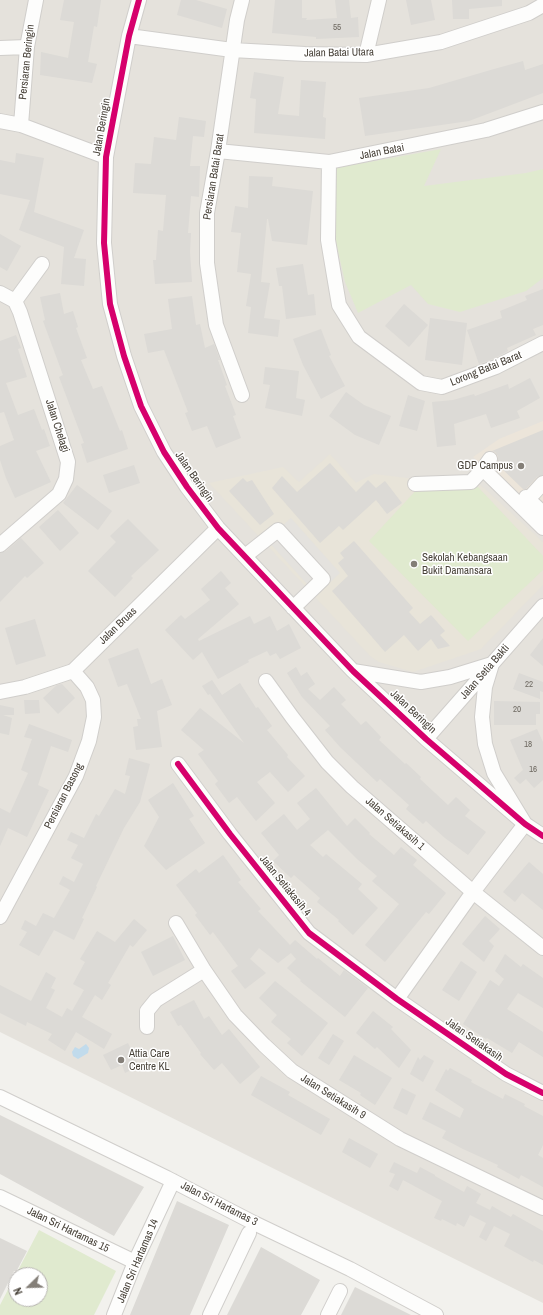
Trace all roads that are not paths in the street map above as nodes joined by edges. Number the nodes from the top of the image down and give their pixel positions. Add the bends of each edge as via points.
1 (36, 0) edge
2 (139, 0) edge
3 (242, 0) edge
4 (379, 0) edge
5 (543, 5) edge
6 (129, 36) junction
7 (27, 47) junction
8 (0, 48) edge
9 (232, 50) junction
10 (366, 55) junction
11 (543, 112) edge
12 (0, 121) edge
13 (21, 125) junction
14 (218, 151) junction
15 (106, 156) junction
16 (328, 162) junction
17 (42, 264) dead end
18 (0, 293) edge
19 (15, 301) junction
20 (543, 343) edge
21 (242, 395) dead end
22 (543, 483) edge
23 (415, 484) dead end
24 (525, 503) junction
25 (543, 513) edge
26 (218, 528) junction
27 (543, 528) edge
28 (0, 545) edge
29 (245, 556) junction
30 (543, 606) edge
31 (293, 608) junction
32 (492, 664) junction
33 (73, 670) junction
34 (353, 671) junction
35 (266, 681) dead end
36 (0, 692) edge
37 (426, 739) junction
38 (178, 764) dead end
39 (525, 824) junction
40 (543, 836) edge
41 (473, 892) junction
42 (0, 918) edge
43 (176, 923) dead end
44 (543, 948) edge
45 (204, 970) junction
46 (398, 999) junction
47 (147, 1027) dead end
48 (543, 1093) edge
49 (0, 1097) edge
50 (170, 1179) junction
51 (0, 1197) edge
52 (543, 1208) edge
53 (250, 1233) dead end
54 (135, 1262) junction
55 (340, 1291) dead end
56 (432, 1314) edge
57 (114, 1315) edge
58 (210, 1315) edge
59 (328, 1315) edge

1 - 7 street, Persiaran Beringin
2 - 6 street, Jalan Beringin
3 - 9 street, Persiaran Batai Barat
4 - 10 street
5 - 10 street, Jalan Batai Utara via 529,13 441,42
6 - 9 street, Jalan Batai Utara
6 - 15 street, Jalan Beringin
7 - 8 street
7 - 13 street, Persiaran Beringin
9 - 10 street, Jalan Batai Utara
9 - 14 street, Persiaran Batai Barat
11 - 16 street, Jalan Batai via 486,130
12 - 13 street
13 - 15 street
14 - 16 street, Jalan Batai
14 - 21 street, Persiaran Batai Barat via 207,213 207,264 216,324
15 - 26 street, Jalan Beringin via 104,243 110,304 124,356 142,406 164,452
16 - 20 street, Lorong Batai Barat via 328,240 339,305 359,337 422,383 442,386 496,367
17 - 19 street
18 - 19 street
19 - 28 street, Jalan Chelagi via 68,462 66,479 59,494
22 - 24 street
23 - 24 street via 471,482 487,463
24 - 25 street
24 - 27 street
26 - 29 street, Jalan Beringin
26 - 33 street, Jalan Bruas
29 - 31 street, Jalan Beringin
29 - 31 street via 278,530 323,579
30 - 32 street, Jalan Setia Bakti
31 - 34 street, Jalan Beringin
32 - 34 street via 450,677 421,682
32 - 37 street, Jalan Setia Bakti
32 - 39 street via 485,687 482,717 485,744 494,773
33 - 36 street, Jalan Bruas via 25,687
33 - 42 street, Persiaran Basong via 87,687 93,700 94,717 89,741 76,776
34 - 37 street, Jalan Beringin
35 - 41 street, Jalan Setiakasih 1 via 327,762 352,787
37 - 39 street, Jalan Beringin
38 - 46 street, Jalan Setiakasih 4 via 309,933
39 - 40 street, Jalan Beringin
39 - 41 street
41 - 44 street, Jalan Setiakasih 1
41 - 46 street
43 - 45 street, Jalan Setiakasih 9
45 - 47 street via 156,1000 147,1011
45 - 52 street, Jalan Setiakasih 9 via 235,1015 292,1071 400,1139
46 - 48 street, Jalan Setiakasih via 506,1074
49 - 50 street, Jalan Sri Hartamas 3
50 - 54 street, Jalan Sri Hartamas 14 via 161,1206
50 - 56 street, Jalan Sri Hartamas 3 via 350,1269
51 - 54 street, Jalan Sri Hartamas 15
53 - 58 street
54 - 57 street, Jalan Sri Hartamas 14
55 - 59 street

